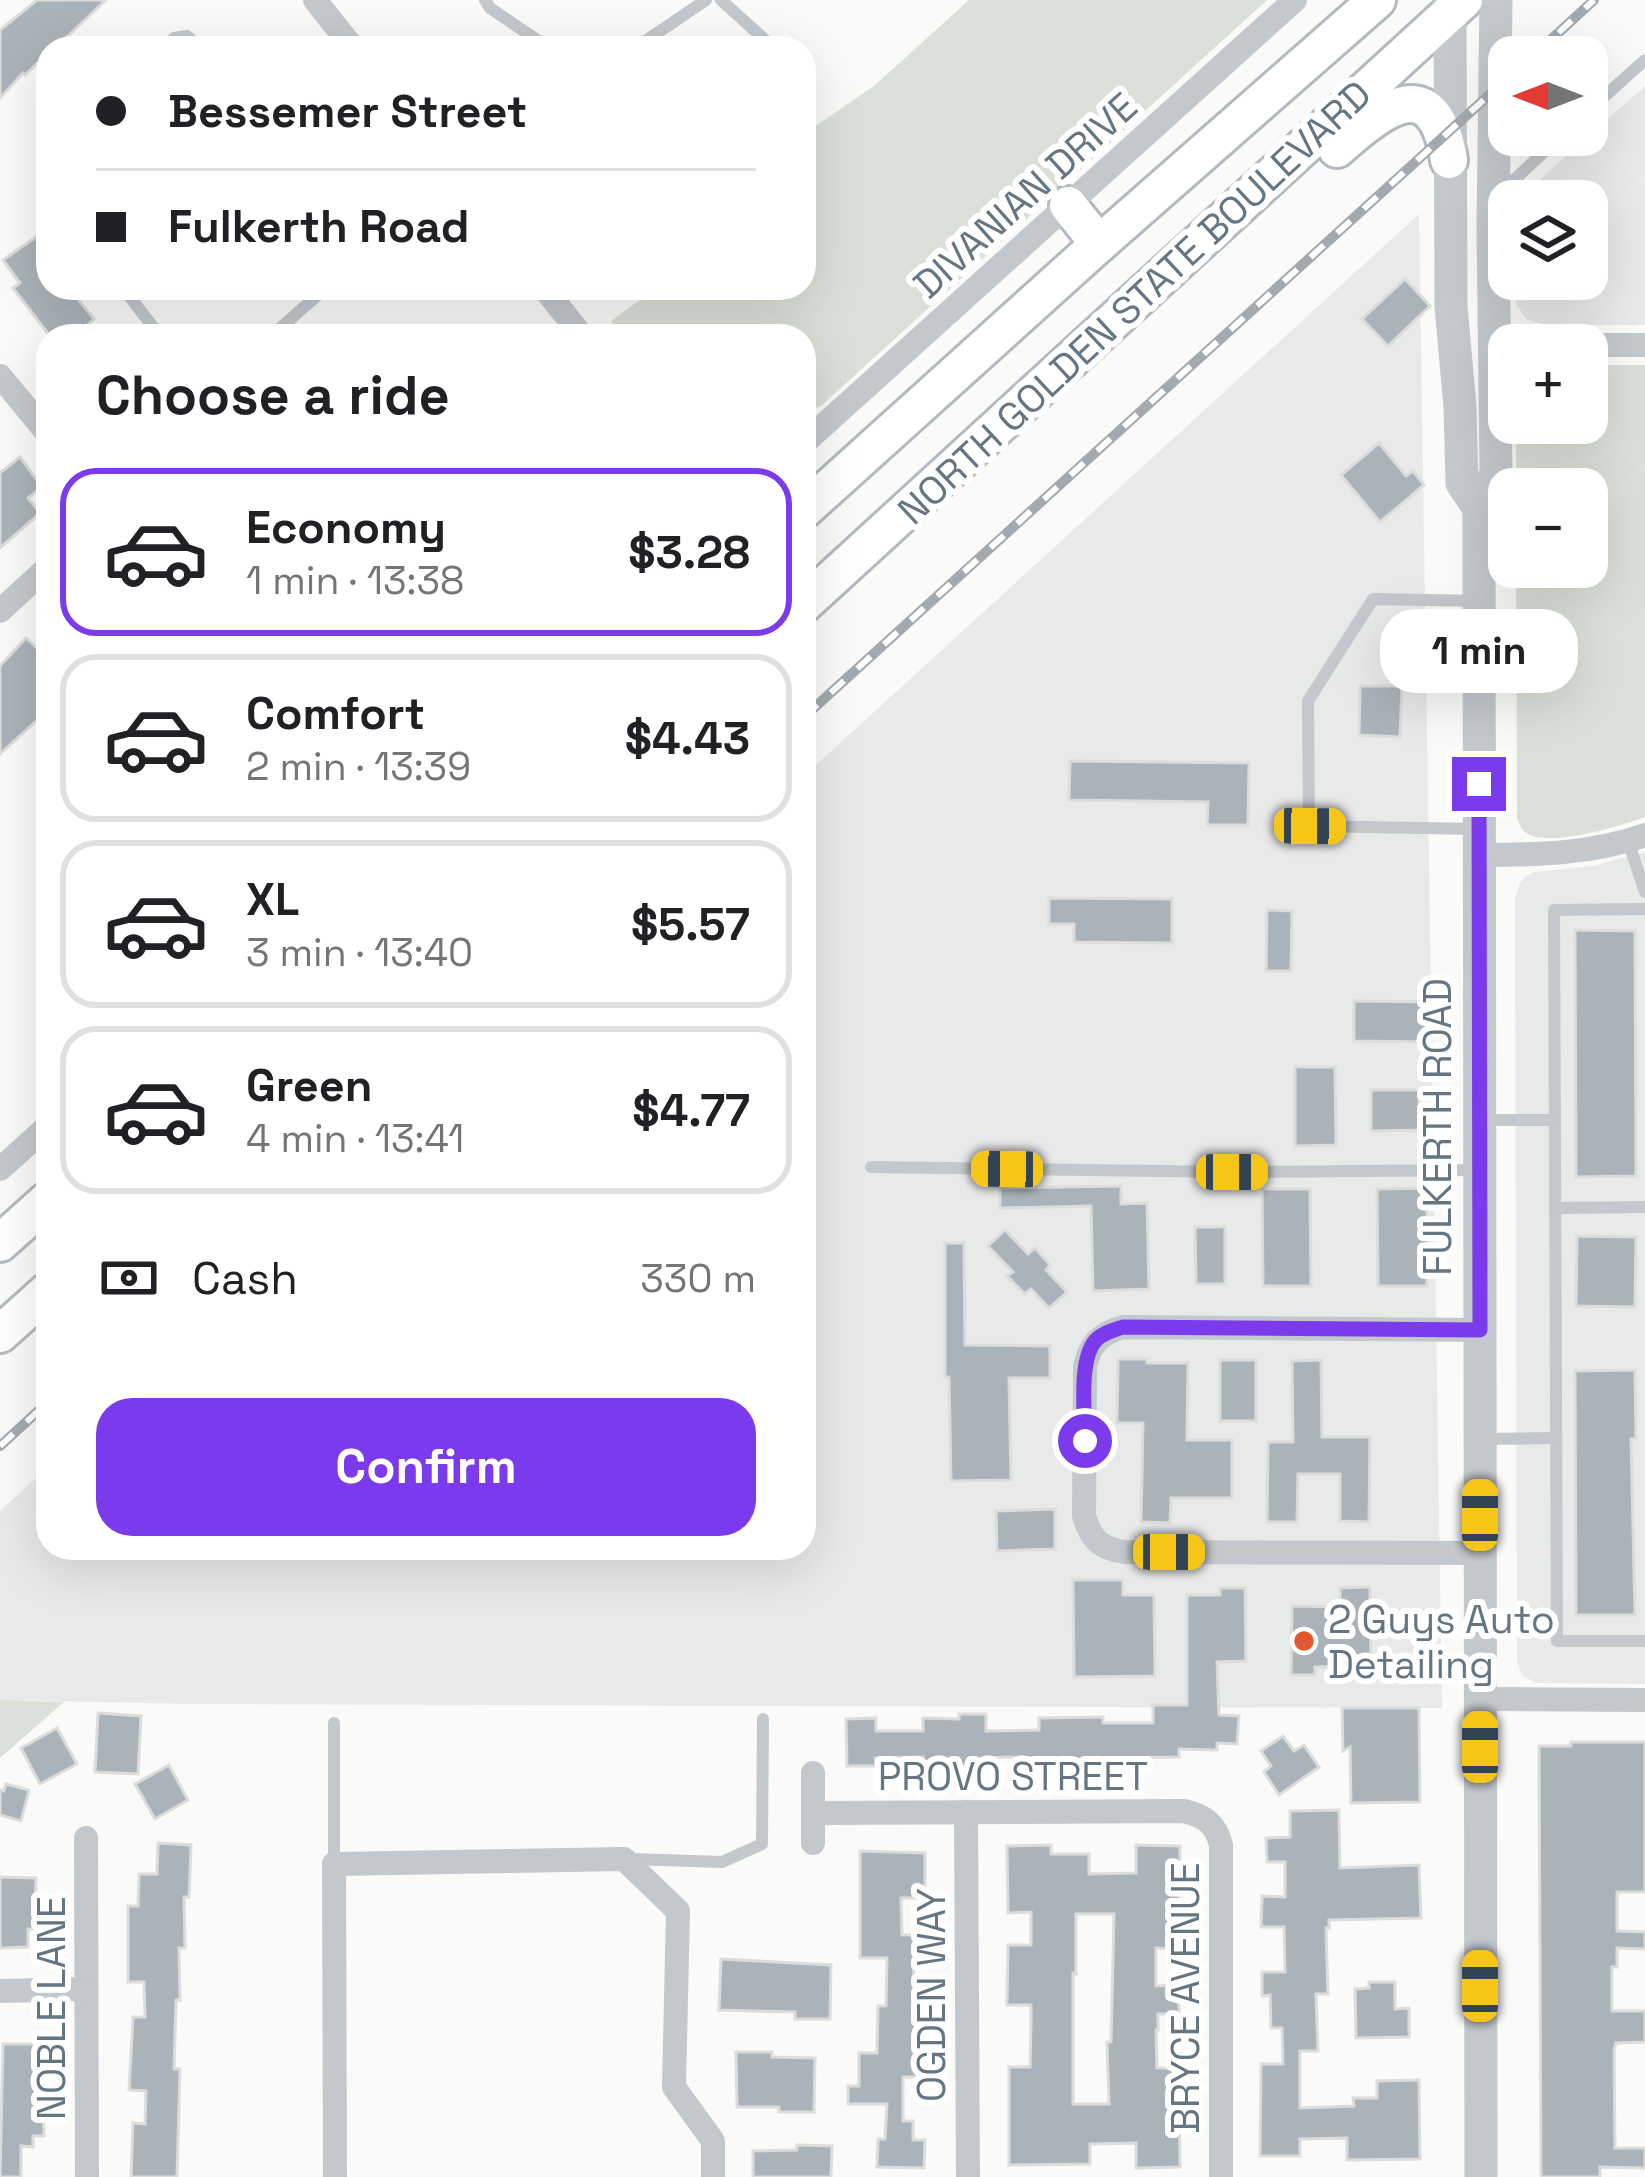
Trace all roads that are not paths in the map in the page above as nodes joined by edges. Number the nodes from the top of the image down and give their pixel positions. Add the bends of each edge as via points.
1 (315, 0) edge
2 (484, 0) edge
3 (706, 0) edge
4 (721, 0) edge
5 (1295, 0) edge
6 (1377, 0) edge
7 (1496, 0) edge
8 (1454, 4) edge
9 (344, 36) edge
10 (531, 36) edge
11 (652, 36) edge
12 (761, 36) edge
13 (1645, 60) edge
14 (1608, 93) edge
15 (1540, 156) edge
16 (1449, 160) junction
17 (1493, 180) edge
18 (1514, 180) edge
19 (1068, 205) junction
20 (1099, 244) junction
21 (132, 300) edge
22 (312, 300) edge
23 (554, 300) edge
24 (151, 324) edge
25 (285, 324) edge
26 (572, 324) edge
27 (1104, 331) junction
28 (1608, 345) edge
29 (1645, 345) edge
30 (0, 376) edge
31 (36, 420) edge
32 (816, 432) edge
33 (1496, 444) edge
34 (816, 499) edge
35 (1479, 508) junction
36 (36, 581) edge
37 (816, 593) edge
38 (1479, 601) junction
39 (0, 611) edge
40 (1637, 838) edge
41 (1479, 842) junction
42 (1645, 892) edge
43 (1645, 909) edge
44 (1479, 1120) junction
45 (1555, 1120) junction
46 (36, 1137) edge
47 (872, 1167) dead end
48 (0, 1169) edge
49 (1479, 1170) junction
50 (1555, 1208) junction
51 (1645, 1208) edge
52 (36, 1211) edge
53 (0, 1243) edge
54 (36, 1302) edge
55 (1480, 1330) junction
56 (0, 1334) edge
57 (1480, 1438) junction
58 (1556, 1438) junction
59 (1480, 1553) junction
60 (1645, 1641) edge
61 (1480, 1699) junction
62 (1645, 1700) edge
63 (763, 1719) dead end
64 (334, 1723) dead end
65 (814, 1773) dead end
66 (965, 1812) junction
67 (813, 1813) junction
68 (1210, 1822) joint
69 (86, 1838) dead end
70 (813, 1843) dead end
71 (624, 1859) junction
72 (334, 1864) junction
73 (86, 1989) junction
74 (0, 1991) edge
75 (87, 2177) edge
76 (335, 2177) edge
77 (713, 2177) edge
78 (968, 2177) edge
79 (1221, 2177) edge
80 (1481, 2177) edge

1 - 9 street
2 - 10 lane
3 - 11 lane
4 - 12 lane
5 - 19 street, DIVANIAN DRIVE
6 - 20 main road, NORTH GOLDEN STATE BOULEVARD
7 - 17 street, FULKERTH ROAD
8 - 16 street, FULKERTH ROAD
8 - 27 main road, NORTH GOLDEN STATE BOULEVARD
13 - 14 lane
15 - 18 lane
16 - 27 main road via 1442,130 1422,106 1381,112 1195,277
16 - 35 street, FULKERTH ROAD via 1462,483
19 - 20 main road
19 - 32 street, DIVANIAN DRIVE
20 - 34 main road, NORTH GOLDEN STATE BOULEVARD
21 - 24 lane
22 - 25 lane
23 - 26 street
27 - 37 main road, NORTH GOLDEN STATE BOULEVARD
28 - 29 street
30 - 31 street
33 - 35 street, FULKERTH ROAD via 1496,474
35 - 38 street, FULKERTH ROAD
36 - 39 street
38 - 41 street, FULKERTH ROAD
38 - 41 lane via 1373,599 1308,701 1310,826
40 - 41 street via 1551,854
40 - 42 lane
41 - 44 street, FULKERTH ROAD
43 - 45 lane via 1554,910
44 - 45 lane
44 - 49 street, FULKERTH ROAD
45 - 50 lane
46 - 48 street
47 - 49 lane
49 - 55 street, FULKERTH ROAD
50 - 51 lane
50 - 58 lane
52 - 53 main road
54 - 56 main road
55 - 57 street, FULKERTH ROAD
55 - 59 street via 1123,1327 1096,1339 1085,1367 1084,1515 1097,1543 1125,1552
57 - 58 lane
57 - 59 street, FULKERTH ROAD
58 - 60 lane via 1557,1641
59 - 61 street, FULKERTH ROAD
61 - 62 street
61 - 80 street, FULKERTH ROAD
63 - 71 lane via 762,1844 722,1862
64 - 72 lane
65 - 67 street
66 - 67 street, PROVO STREET
66 - 68 street, PROVO STREET via 1184,1811
66 - 78 street, OGDEN WAY
67 - 70 street
68 - 79 street, BRYCE AVENUE via 1221,1845
69 - 73 street, NOBLE LANE
71 - 72 street
71 - 77 street via 678,1911 674,2086 713,2141
72 - 76 street
73 - 74 street
73 - 75 street, NOBLE LANE

